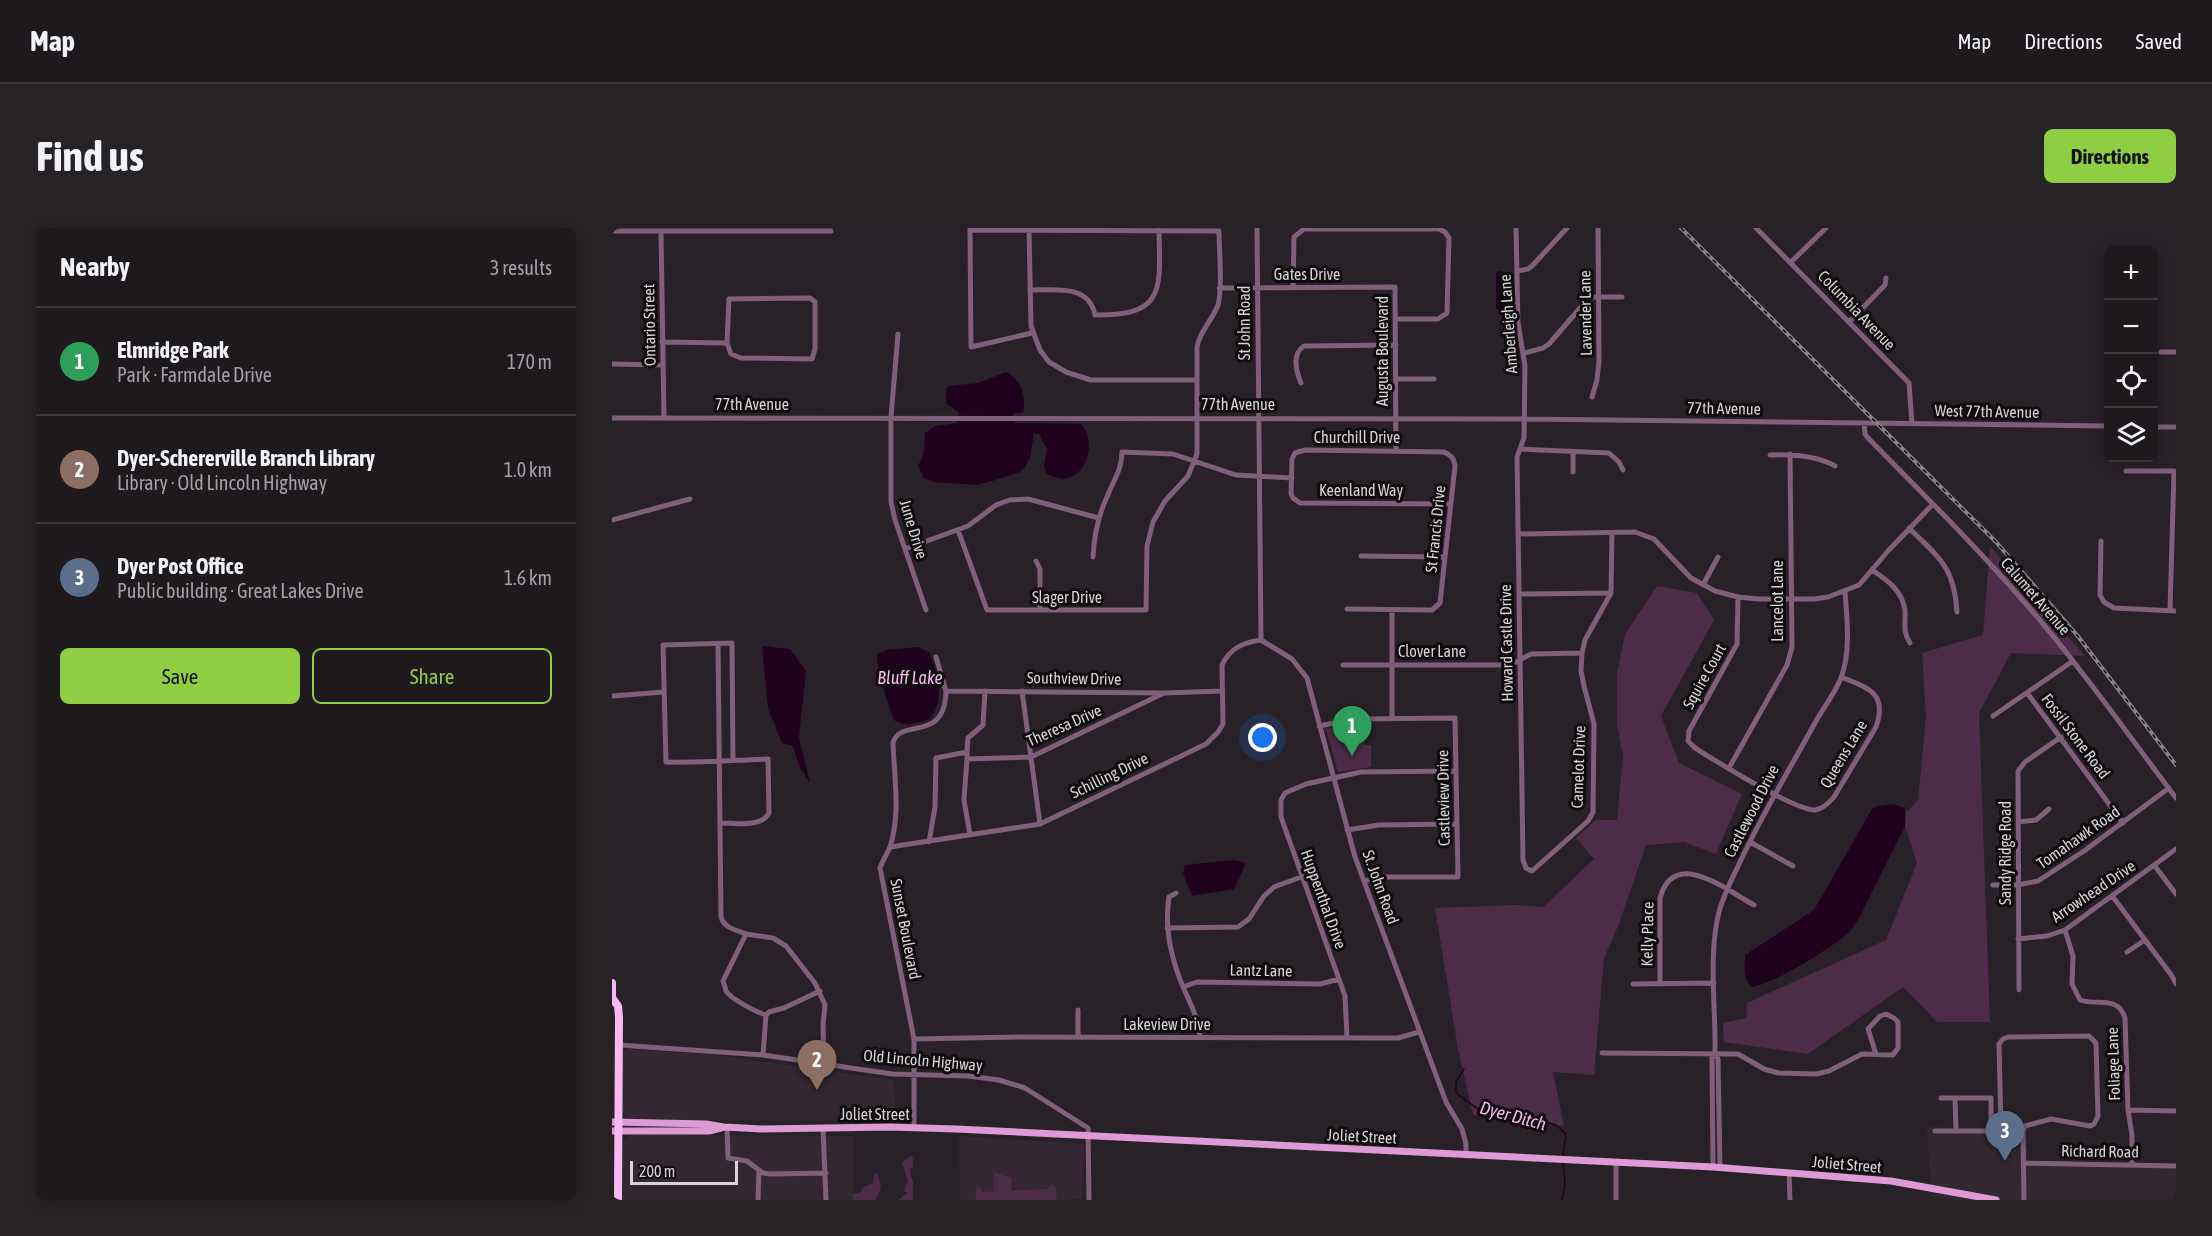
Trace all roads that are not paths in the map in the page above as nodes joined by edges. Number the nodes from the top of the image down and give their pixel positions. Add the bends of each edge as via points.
1 (1257, 228) edge
2 (1516, 228) edge
3 (1567, 228) edge
4 (1598, 228) edge
5 (1756, 228) edge
6 (1826, 228) edge
7 (1029, 230) junction
8 (1159, 230) junction
9 (612, 231) edge
10 (831, 231) dead end
11 (661, 232) junction
12 (1791, 262) junction
13 (1517, 271) junction
14 (1886, 279) dead end
15 (1258, 287) junction
16 (1293, 287) junction
17 (1395, 287) joint
18 (1220, 288) junction
19 (1030, 290) junction
20 (1598, 297) junction
21 (1622, 297) dead end
22 (1396, 319) junction
23 (1850, 321) junction
24 (1032, 333) junction
25 (898, 334) dead end
26 (663, 342) junction
27 (727, 343) junction
28 (1396, 345) junction
29 (2160, 352) dead end
30 (2176, 352) edge
31 (1524, 353) junction
32 (612, 364) edge
33 (663, 365) junction
34 (1396, 379) junction
35 (1434, 379) dead end
36 (1197, 380) junction
37 (1301, 383) dead end
38 (1592, 397) dead end
39 (891, 417) junction
40 (612, 418) edge
41 (664, 418) junction
42 (1198, 418) junction
43 (1258, 418) junction
44 (1396, 418) junction
45 (1524, 418) junction
46 (1864, 423) junction
47 (1912, 424) junction
48 (2104, 426) edge
49 (2158, 427) edge
50 (2176, 427) edge
51 (1520, 449) junction
52 (1395, 451) junction
53 (1444, 452) joint
54 (1573, 452) junction
55 (1790, 454) junction
56 (1770, 455) dead end
57 (1196, 462) junction
58 (1835, 466) dead end
59 (1623, 470) dead end
60 (2126, 471) dead end
61 (2175, 471) edge
62 (1573, 472) dead end
63 (1259, 478) junction
64 (1292, 478) junction
65 (690, 499) dead end
66 (1451, 504) junction
67 (1933, 504) junction
68 (1099, 518) junction
69 (612, 520) edge
70 (1910, 528) junction
71 (958, 530) junction
72 (1612, 533) junction
73 (1518, 534) junction
74 (2175, 536) edge
75 (2101, 541) dead end
76 (905, 549) junction
77 (1361, 556) dead end
78 (1093, 557) dead end
79 (1445, 557) junction
80 (1718, 557) dead end
81 (1036, 561) dead end
82 (1872, 570) junction
83 (1703, 585) junction
84 (1611, 592) junction
85 (1845, 592) junction
86 (1519, 594) junction
87 (1738, 597) junction
88 (1791, 599) junction
89 (1347, 609) dead end
90 (926, 610) dead end
91 (1040, 610) junction
92 (1392, 610) junction
93 (2173, 610) edge
94 (1957, 612) dead end
95 (1261, 640) junction
96 (1910, 643) dead end
97 (718, 644) junction
98 (1582, 653) junction
99 (936, 657) dead end
100 (1520, 659) junction
101 (2073, 661) junction
102 (1342, 665) dead end
103 (1392, 665) junction
104 (1841, 677) junction
105 (946, 691) junction
106 (985, 691) junction
107 (1022, 691) junction
108 (1222, 691) junction
109 (664, 692) junction
110 (1166, 693) junction
111 (2028, 694) junction
112 (612, 696) edge
113 (1994, 716) dead end
114 (1392, 718) junction
115 (1319, 726) junction
116 (1689, 731) joint
117 (2061, 737) junction
118 (967, 755) junction
119 (1031, 757) junction
120 (720, 760) junction
121 (733, 760) junction
122 (1729, 768) junction
123 (1456, 771) junction
124 (1333, 777) junction
125 (2169, 788) junction
126 (1775, 794) junction
127 (2176, 798) edge
128 (2049, 809) dead end
129 (2018, 822) junction
130 (720, 823) junction
131 (2123, 823) junction
132 (1040, 824) junction
133 (1457, 824) junction
134 (1347, 831) junction
135 (970, 835) junction
136 (929, 842) junction
137 (1750, 842) junction
138 (890, 847) junction
139 (2176, 849) edge
140 (2154, 865) junction
141 (1793, 866) dead end
142 (1526, 868) joint
143 (1301, 877) junction
144 (1364, 881) junction
145 (1994, 885) dead end
146 (2018, 885) junction
147 (1727, 890) junction
148 (1176, 892) dead end
149 (2176, 894) edge
150 (2113, 897) junction
151 (1754, 905) dead end
152 (1167, 928) junction
153 (2065, 930) junction
154 (746, 934) junction
155 (2018, 939) junction
156 (2145, 940) junction
157 (2127, 952) dead end
158 (1339, 979) junction
159 (612, 983) edge
160 (1660, 983) junction
161 (1714, 983) junction
162 (1634, 984) dead end
163 (2176, 984) edge
164 (1183, 987) junction
165 (2019, 990) dead end
166 (820, 992) junction
167 (612, 1000) edge
168 (1078, 1010) dead end
169 (766, 1015) junction
170 (612, 1025) edge
171 (1419, 1032) junction
172 (1078, 1037) junction
173 (1200, 1038) junction
174 (1347, 1038) junction
175 (619, 1040) junction
176 (914, 1040) junction
177 (629, 1045) junction
178 (1602, 1053) dead end
179 (1715, 1053) junction
180 (1876, 1054) junction
181 (763, 1055) junction
182 (824, 1063) junction
183 (914, 1076) junction
184 (1941, 1098) dead end
185 (1955, 1098) junction
186 (2128, 1110) junction
187 (2176, 1111) edge
188 (615, 1127) edge
189 (725, 1127) junction
190 (738, 1128) junction
191 (823, 1128) junction
192 (914, 1128) junction
193 (2001, 1128) junction
194 (1935, 1131) dead end
195 (1956, 1131) junction
196 (1992, 1131) junction
197 (2023, 1131) junction
198 (1089, 1135) junction
199 (727, 1145) junction
200 (1466, 1156) junction
201 (1616, 1162) junction
202 (2024, 1163) junction
203 (2132, 1165) junction
204 (2176, 1166) edge
205 (1716, 1167) junction
206 (759, 1170) junction
207 (1789, 1172) junction
208 (826, 1173) junction
209 (618, 1200) edge
210 (758, 1200) edge
211 (826, 1200) edge
212 (1089, 1200) edge
213 (1616, 1200) edge
214 (1790, 1200) edge
215 (1996, 1200) edge
216 (2024, 1200) edge

1 - 15 street, St John Road
2 - 13 street, Amberleigh Lane
3 - 13 street via 1532,266
4 - 20 street, Lavender Lane
5 - 12 street, Columbia Avenue
6 - 12 street
7 - 8 street
7 - 19 street
7 - 24 street via 970,230 971,347
8 - 18 street via 1219,231
8 - 19 street via 1160,277 1149,302 1138,310 1121,315 1095,315 1092,304 1081,293
9 - 11 street
10 - 11 street
11 - 26 street, Ontario Street
12 - 23 street, Columbia Avenue
13 - 31 street, Amberleigh Lane via 1518,330
14 - 23 street via 1885,285
15 - 16 street, Gates Drive
15 - 18 street, Gates Drive
15 - 43 street, St John Road
16 - 17 street, Gates Drive
16 - 22 street via 1294,237 1304,229 1445,232 1449,237 1447,313 1438,319
17 - 22 street, Augusta Boulevard
18 - 36 street via 1217,307 1198,338
19 - 24 street
20 - 21 street
20 - 31 street via 1587,300 1549,344
20 - 38 street, Lavender Lane via 1599,370
22 - 28 street, Augusta Boulevard
23 - 47 street, Columbia Avenue via 1909,383
24 - 36 street via 1049,362 1077,377
25 - 39 street, June Drive
26 - 27 street
26 - 33 street, Ontario Street
27 - 27 street via 729,299 810,298 815,302 812,359 741,358 731,354
28 - 34 street, Augusta Boulevard
28 - 37 street via 1304,346 1297,355
29 - 30 street
31 - 45 street, Amberleigh Lane
32 - 33 street
33 - 41 street, Ontario Street
34 - 35 street
34 - 44 street, Augusta Boulevard
36 - 42 street
39 - 41 street, 77th Avenue
39 - 42 street, 77th Avenue
39 - 76 street, June Drive via 891,502
40 - 41 street, 77th Avenue
42 - 43 street, 77th Avenue
42 - 57 street
43 - 44 street, 77th Avenue
43 - 63 street, St John Road
44 - 45 street, 77th Avenue
44 - 52 street, Augusta Boulevard
45 - 46 street, 77th Avenue
45 - 51 street, Howard Castle Drive
46 - 47 street, West 77th Avenue
46 - 67 street, Calumet Avenue via 1869,439
47 - 48 street, West 77th Avenue
49 - 50 street
51 - 54 street
51 - 73 street, Howard Castle Drive
52 - 53 street, Churchill Drive
52 - 64 street, Churchill Drive via 1300,451 1292,459
53 - 66 street, St Francis Drive via 1455,461
54 - 59 street via 1609,453
54 - 62 street
55 - 56 street
55 - 58 street via 1825,460
55 - 88 street, Lancelot Lane
57 - 63 street
57 - 68 street via 1163,452 1122,452 1121,470
57 - 91 street, Slager Drive via 1153,522 1147,546 1146,610
60 - 61 street
61 - 74 street
63 - 64 street
63 - 95 street
64 - 66 street, Keenland Way via 1293,498 1300,503
65 - 69 street
66 - 79 street, St Francis Drive
67 - 70 street
67 - 101 street, Calumet Avenue via 2014,590
68 - 71 street via 1019,498 996,505
68 - 78 street
70 - 82 street
70 - 94 street via 1944,563 1955,591
71 - 76 street
71 - 91 street, Slager Drive via 987,610
72 - 73 street
72 - 83 street via 1635,532 1654,539 1677,565
72 - 84 street, Camelot Drive
73 - 86 street, Howard Castle Drive
74 - 93 street
75 - 93 street via 2100,595 2104,602 2114,608
76 - 90 street, June Drive
77 - 79 street
79 - 92 street, St Francis Drive via 1440,603 1432,610
80 - 83 street
81 - 91 street via 1040,569
82 - 85 street via 1859,585
82 - 96 street via 1900,595 1905,609 1904,634
83 - 87 street
84 - 86 street
84 - 98 street, Camelot Drive
85 - 88 street
85 - 104 street, Castlewood Drive via 1847,629
86 - 100 street, Howard Castle Drive
87 - 88 street
87 - 116 street, Squire Court via 1737,644
88 - 122 street, Lancelot Lane via 1792,647 1787,665
89 - 92 street
92 - 103 street
95 - 108 street, Schilling Drive via 1243,643 1225,659
95 - 115 street, St. John Road via 1292,659 1307,678
97 - 109 street via 663,645
97 - 120 street
97 - 121 street via 732,643
98 - 100 street, Clover Lane via 1531,654
98 - 142 street, Camelot Drive via 1582,678 1594,723 1593,812 1535,869
99 - 105 street
100 - 103 street, Clover Lane via 1505,665
100 - 142 street, Howard Castle Drive
101 - 111 street
101 - 125 street, Calumet Avenue
102 - 103 street, Clover Lane
103 - 114 street
104 - 126 street, Castlewood Drive
104 - 126 street, Queens Lane via 1866,687 1876,696 1880,705 1876,727 1827,805 1816,810 1803,808
105 - 106 street, Southview Drive
105 - 138 street, Sunset Boulevard via 943,712 937,720 895,737 896,811
106 - 107 street, Southview Drive
106 - 118 street via 983,725 968,738
107 - 110 street, Southview Drive
107 - 119 street
108 - 110 street, Southview Drive
108 - 132 street, Schilling Drive via 1223,724 1206,744
109 - 112 street
109 - 120 street via 666,762
110 - 119 street, Theresa Drive
111 - 113 street
111 - 117 street, Fossil Stone Road
114 - 115 street via 1355,719
114 - 123 street, Castleview Drive via 1455,718
115 - 124 street, St. John Road
116 - 122 street, Queens Lane via 1688,741 1695,748
117 - 129 street, Sandy Ridge Road via 2018,771
117 - 131 street, Fossil Stone Road
118 - 119 street, Theresa Drive
118 - 135 street via 964,800
118 - 136 street, Theresa Drive via 936,758 935,807
119 - 132 street
120 - 121 street
120 - 130 street
121 - 130 street via 768,759 769,813 762,821
122 - 126 street, Queens Lane
123 - 124 street, Huppenthal Drive via 1373,771
123 - 133 street, Castleview Drive
124 - 134 street, St. John Road
124 - 143 street, Huppenthal Drive via 1285,793 1280,808
125 - 127 street, Calumet Avenue
125 - 131 street, Tomahawk Road
126 - 137 street, Castlewood Drive
128 - 129 street via 2036,820
129 - 146 street, Sandy Ridge Road
130 - 154 street via 723,923
131 - 146 street, Tomahawk Road via 2038,881
132 - 135 street, Schilling Drive
133 - 134 street via 1379,825
133 - 144 street, Castleview Drive via 1458,877 1380,877
134 - 144 street, St. John Road
135 - 136 street, Schilling Drive
136 - 138 street, Schilling Drive
137 - 141 street
137 - 147 street, Castlewood Drive
138 - 176 street, Sunset Boulevard via 880,868
139 - 140 street, Arrowhead Drive
140 - 149 street
140 - 150 street, Arrowhead Drive
143 - 152 street via 1274,887 1238,927
143 - 158 street, Huppenthal Drive
144 - 171 street, St. John Road
145 - 146 street, Tomahawk Road
146 - 155 street, Sandy Ridge Road
147 - 151 street, Kelly Place
147 - 160 street, Kelly Place via 1691,873 1678,873 1663,888
147 - 161 street, Castlewood Drive via 1714,943
148 - 152 street via 1169,897
150 - 153 street, Arrowhead Drive
150 - 156 street
152 - 164 street via 1171,955
153 - 155 street, Arrowhead Drive
153 - 186 street, Foliage Lane via 2073,956 2072,984 2080,1000 2116,1004 2126,1018
154 - 166 street via 773,938 786,946
154 - 169 street via 723,981 732,996
155 - 165 street, Sandy Ridge Road
156 - 157 street
156 - 163 street
158 - 164 street, Lantz Lane via 1320,984 1197,982
158 - 174 street, Huppenthal Drive via 1347,1006
159 - 167 highway
160 - 161 street
160 - 162 street
161 - 179 street, Castlewood Drive
164 - 173 street via 1199,1024
166 - 169 street
166 - 182 street via 825,1005
167 - 175 highway via 618,1006
168 - 172 street
169 - 181 street
170 - 175 highway via 615,1044
171 - 174 street, Lakeview Drive via 1398,1038
171 - 200 street, St. John Road via 1446,1102 1462,1129
172 - 173 street, Lakeview Drive
172 - 176 street, Lakeview Drive
173 - 174 street, Lakeview Drive
175 - 177 street, Old Lincoln Highway
175 - 177 street
175 - 188 highway
176 - 183 street, Sunset Boulevard
177 - 181 street, Old Lincoln Highway
178 - 179 street
179 - 180 street via 1738,1054 1764,1070 1778,1073 1817,1074 1862,1054
179 - 205 street, Castlewood Drive via 1712,1058
180 - 180 street via 1868,1029 1886,1014 1898,1022 1898,1048 1893,1055
181 - 182 street, Old Lincoln Highway
182 - 183 street, Old Lincoln Highway
183 - 192 street, Sunset Boulevard
183 - 198 street, Old Lincoln Highway via 968,1076 1025,1088 1086,1126
184 - 185 street
185 - 195 street
185 - 196 street via 1991,1098
186 - 187 street
186 - 203 street, Foliage Lane
188 - 189 main road, Joliet Street via 709,1131
188 - 209 highway
189 - 190 main road, Joliet Street
189 - 199 street
190 - 191 main road, Joliet Street
190 - 199 street
191 - 192 main road, Joliet Street
191 - 208 street
192 - 198 main road, Joliet Street
193 - 196 street
193 - 197 street
193 - 197 street via 2002,1039 2089,1036 2096,1043 2098,1116 2094,1124 2085,1127 2051,1119 2025,1126
194 - 195 street
195 - 196 street
197 - 202 street
198 - 200 main road, Joliet Street
198 - 212 street
199 - 206 street via 728,1158 747,1161
200 - 201 main road, Joliet Street
201 - 205 main road, Joliet Street
201 - 213 street
202 - 203 street, Richard Road
202 - 216 street
203 - 204 street, Richard Road
205 - 207 main road, Joliet Street
206 - 208 street via 771,1174
206 - 210 street
207 - 214 street
207 - 215 main road, Joliet Street via 1891,1181
208 - 211 street

